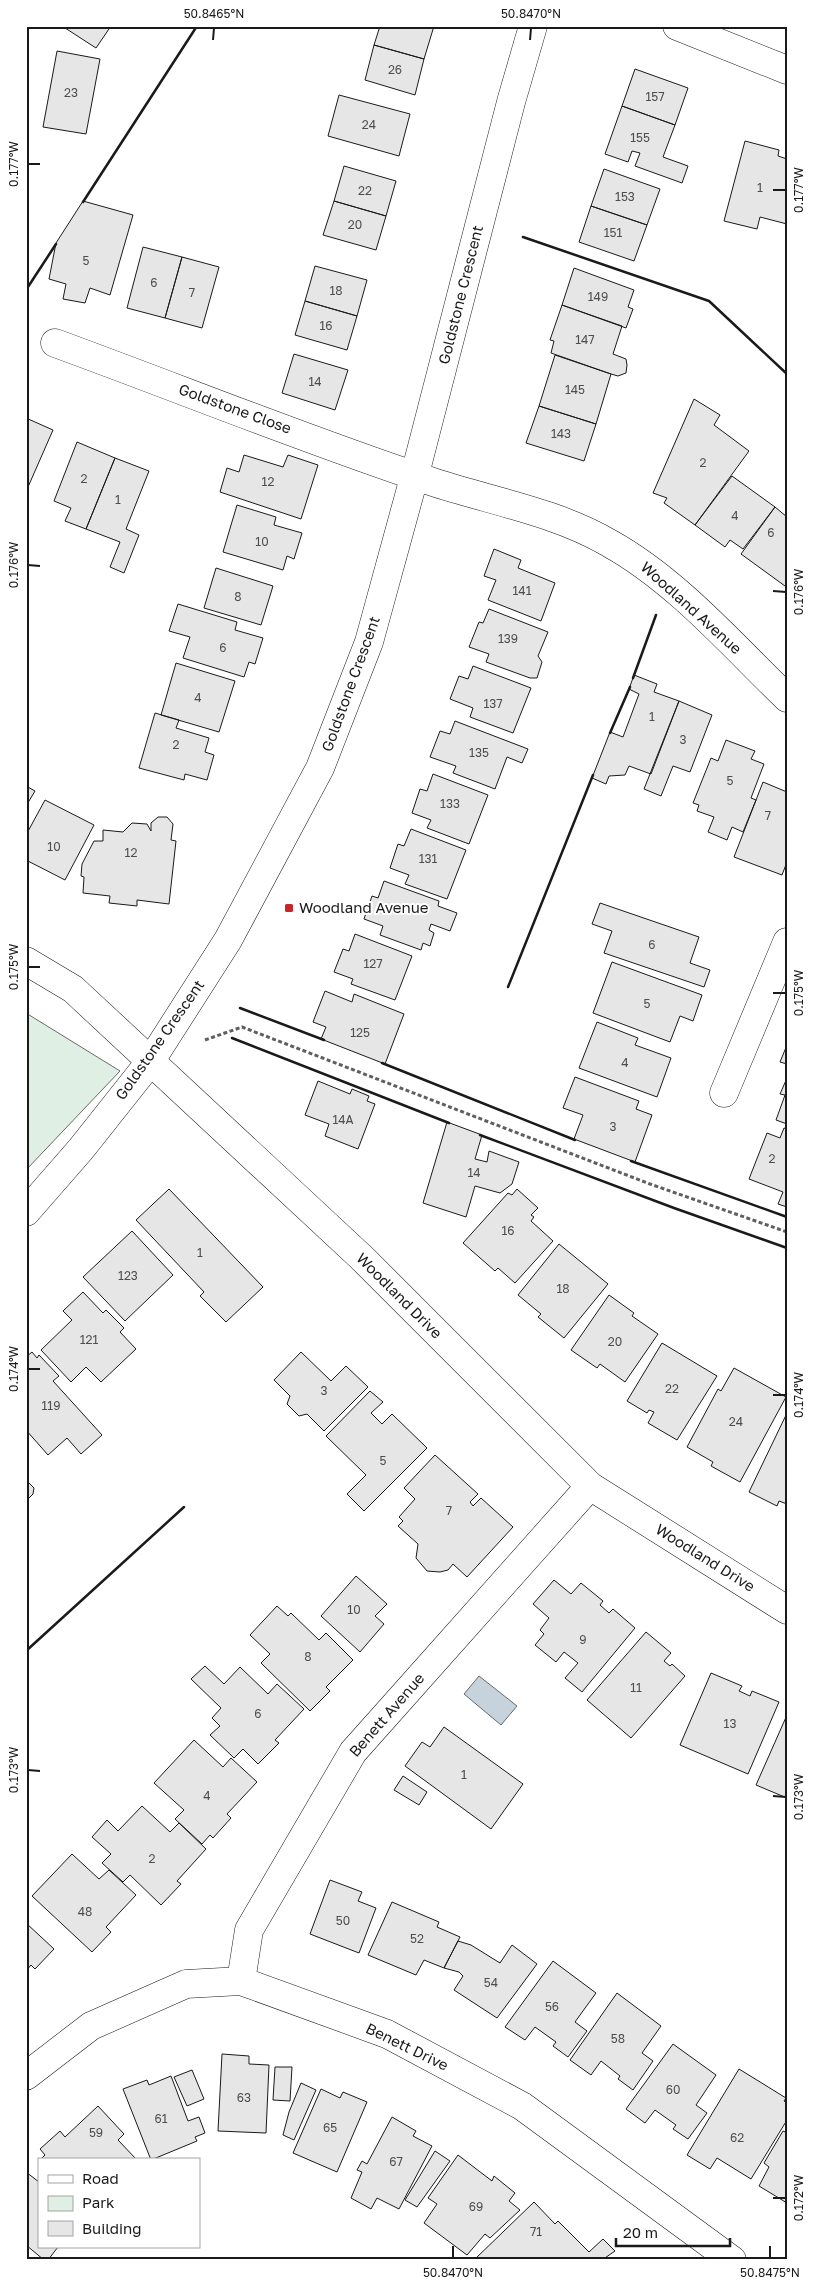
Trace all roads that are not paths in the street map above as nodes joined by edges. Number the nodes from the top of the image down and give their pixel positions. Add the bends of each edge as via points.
1 (533, 26) edge
2 (677, 26) edge
3 (787, 70) edge
4 (56, 343) dead end
5 (415, 474) junction
6 (787, 698) edge
7 (787, 942) edge
8 (26, 962) edge
9 (150, 1062) junction
10 (724, 1093) dead end
11 (26, 1212) edge
12 (590, 1486) junction
13 (787, 1610) edge
14 (241, 1981) junction
15 (26, 2076) edge
16 (732, 2260) edge

1 - 5 street, Goldstone Crescent
2 - 3 street
4 - 5 street, Goldstone Close
5 - 6 street, Woodland Avenue via 572,525 609,542 667,584
5 - 9 street, Goldstone Crescent via 369,642 320,768 228,940
7 - 10 street
8 - 9 street, Woodland Drive via 73,989
9 - 11 street, Goldstone Crescent
9 - 12 street, Woodland Drive via 362,1258
12 - 13 street, Woodland Drive
12 - 14 street, Benett Avenue via 353,1752 249,1930
14 - 15 street, Benett Drive via 186,1984 108,2018 91,2026
14 - 16 street, Benett Drive via 386,2034 522,2106

